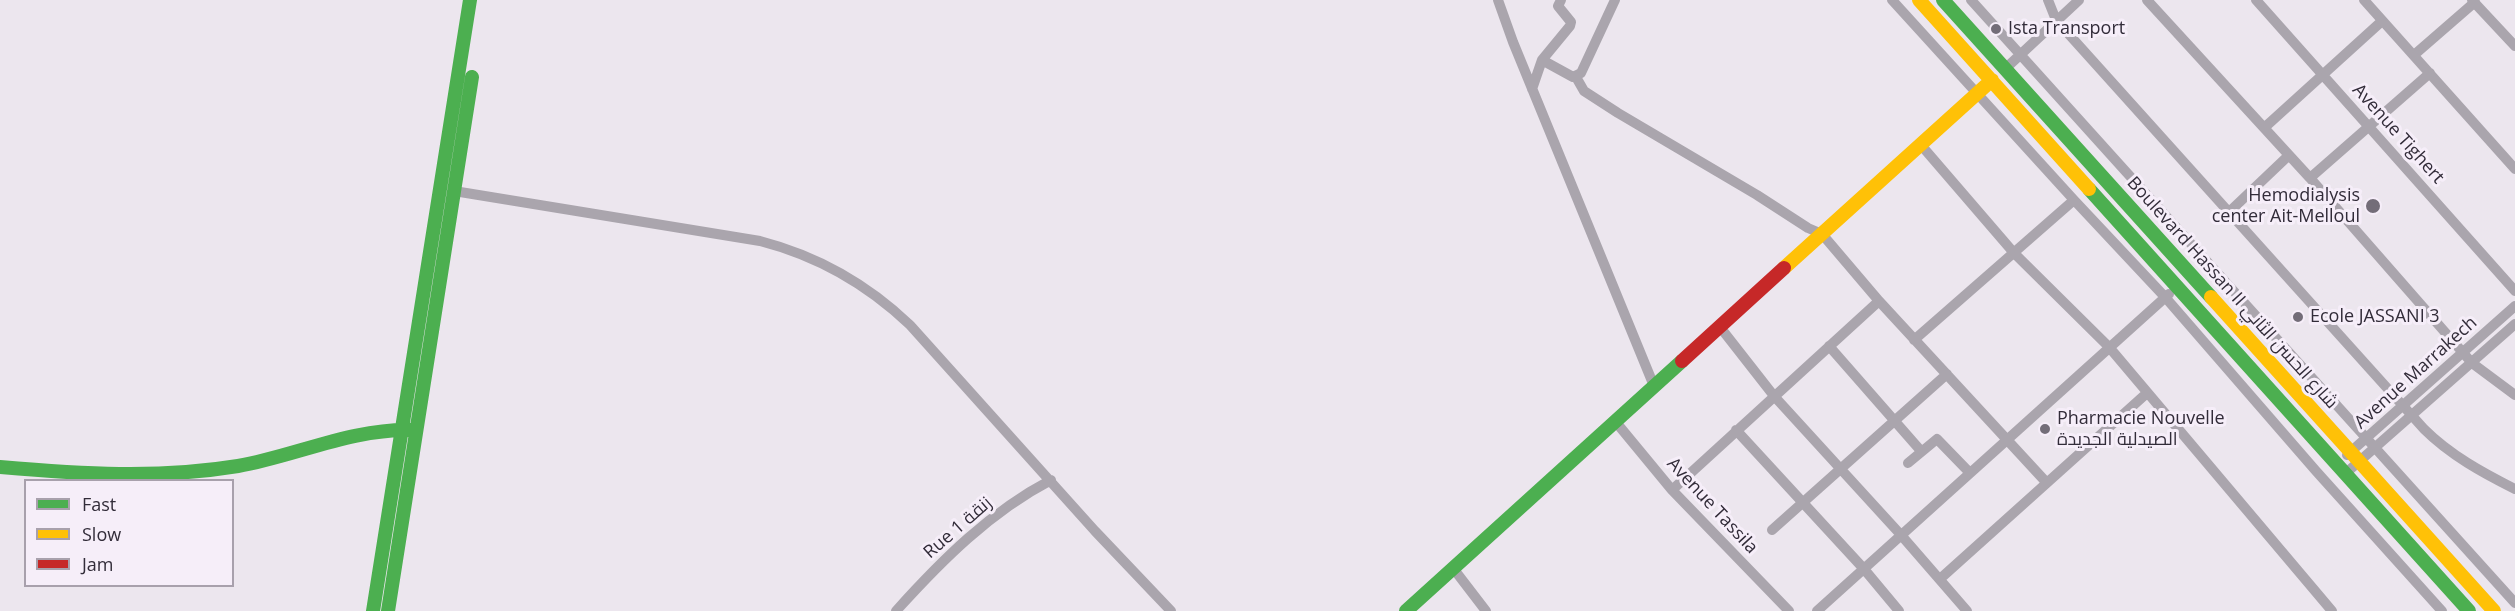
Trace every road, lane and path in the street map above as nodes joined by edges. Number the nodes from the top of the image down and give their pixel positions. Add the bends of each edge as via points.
1 (470, 0) edge
2 (483, 0) edge
3 (1498, 0) edge
4 (1561, 0) edge
5 (1615, 0) edge
6 (1892, 0) edge
7 (1919, 0) edge
8 (1943, 0) edge
9 (1971, 0) edge
10 (2048, 0) edge
11 (2079, 0) edge
12 (2147, 0) edge
13 (2256, 0) edge
14 (2364, 0) edge
15 (2473, 1) edge
16 (2056, 20) junction
17 (2382, 21) junction
18 (2515, 46) edge
19 (2021, 55) junction
20 (2414, 56) junction
21 (1542, 60) junction
22 (2006, 68) junction
23 (2430, 73) junction
24 (2323, 75) junction
25 (1576, 77) junction
26 (1992, 80) junction
27 (1532, 89) junction
28 (1977, 94) junction
29 (2369, 127) junction
30 (2264, 128) junction
31 (1921, 145) junction
32 (2289, 155) junction
33 (2515, 169) edge
34 (2310, 178) junction
35 (454, 191) junction
36 (2073, 200) junction
37 (2229, 212) junction
38 (1822, 234) junction
39 (2014, 253) junction
40 (2190, 275) junction
41 (2177, 286) junction
42 (2515, 291) edge
43 (2166, 297) junction
44 (1879, 301) junction
45 (2515, 306) edge
46 (2515, 324) edge
47 (1720, 327) junction
48 (1914, 340) junction
49 (1829, 346) junction
50 (2109, 347) junction
51 (2464, 353) junction
52 (2472, 363) junction
53 (1947, 374) junction
54 (1654, 386) junction
55 (2147, 393) junction
56 (2515, 395) edge
57 (1774, 396) junction
58 (2404, 406) junction
59 (2412, 416) junction
60 (1897, 420) junction
61 (1616, 421) junction
62 (409, 430) junction
63 (1736, 430) junction
64 (2007, 439) junction
65 (2365, 440) junction
66 (2374, 449) junction
67 (1921, 451) junction
68 (2355, 457) junction
69 (1908, 463) dead end
70 (0, 467) edge
71 (1840, 468) junction
72 (2342, 468) junction
73 (1970, 473) junction
74 (1051, 480) junction
75 (2046, 482) junction
76 (2515, 489) edge
77 (1672, 490) junction
78 (1803, 502) junction
79 (1772, 530) dead end
80 (1901, 535) junction
81 (1453, 568) junction
82 (1864, 569) junction
83 (1941, 578) junction
84 (2515, 603) edge
85 (374, 611) edge
86 (388, 611) edge
87 (896, 611) edge
88 (1171, 611) edge
89 (1406, 611) edge
90 (1486, 611) edge
91 (1789, 611) edge
92 (1817, 611) edge
93 (1899, 611) edge
94 (1968, 611) edge
95 (2332, 611) edge
96 (2442, 611) edge
97 (2468, 611) edge
98 (2494, 611) edge

1 - 62 main road
2 - 35 main road
3 - 27 street
4 - 21 street via 1558,6 1570,26
5 - 25 street
6 - 28 street
7 - 26 main road, Boulevard Hassan II شارع الحسن الثاني
8 - 22 main road, Boulevard Hassan II شارع الحسن الثاني
9 - 19 street
10 - 16 street
11 - 16 street
12 - 30 street
13 - 24 street, Avenue Tighert
14 - 17 street
15 - 18 street
15 - 20 street
16 - 19 street
16 - 37 street
17 - 20 street
17 - 24 street
19 - 22 street
19 - 65 street
20 - 23 street
21 - 25 street
21 - 27 street
22 - 26 main road
22 - 40 main road, Boulevard Hassan II شارع الحسن الثاني
23 - 29 street
23 - 33 street
24 - 29 street, Avenue Tighert
24 - 30 street
25 - 38 street via 1584,91 1618,113
26 - 28 main road
26 - 41 main road, Boulevard Hassan II شارع الحسن الثاني
27 - 54 street
28 - 31 main road
28 - 36 street
29 - 34 street
29 - 42 street, Avenue Tighert
30 - 32 street
31 - 38 main road
31 - 39 street
32 - 34 street
32 - 37 street
34 - 51 street
35 - 62 main road
35 - 74 street via 760,241 827,264 889,305 910,325
36 - 39 street
36 - 43 street
37 - 58 street
38 - 44 street
38 - 47 main road
39 - 48 street
39 - 50 street
40 - 41 street
40 - 68 main road, Boulevard Hassan II شارع الحسن الثاني
41 - 43 street
41 - 72 main road, Boulevard Hassan II شارع الحسن الثاني
43 - 50 street
43 - 96 street
44 - 48 street
44 - 49 street
45 - 51 street, Avenue Marrakech
46 - 52 street, Avenue Marrakech
47 - 54 main road
47 - 57 street
48 - 53 street
49 - 57 street
49 - 60 street
50 - 55 street
50 - 64 street
51 - 52 street
51 - 58 street, Avenue Marrakech
52 - 56 street
52 - 59 street, Avenue Marrakech
53 - 60 street
53 - 64 street
54 - 61 main road
55 - 75 street
55 - 95 street
57 - 63 street
57 - 71 street
58 - 59 street
58 - 65 street, Avenue Marrakech
59 - 66 street, Avenue Marrakech
59 - 76 street via 2445,448
60 - 67 street
60 - 71 street
61 - 77 street, Avenue Tassila
61 - 81 main road
62 - 70 main road via 376,432 247,465 198,472 119,474
62 - 85 main road
62 - 86 main road
63 - 77 street
63 - 78 street
64 - 73 street
64 - 75 street
65 - 66 street
65 - 68 street, Avenue Marrakech
66 - 68 street, Avenue Marrakech
66 - 84 street
67 - 69 street
67 - 73 street via 1938,439
68 - 72 street, Avenue Marrakech
68 - 98 main road, Boulevard Hassan II شارع الحسن الثاني
71 - 78 street
71 - 80 street
72 - 97 main road, Boulevard Hassan II شارع الحسن الثاني
73 - 80 street
74 - 87 street, Rue 1 زنقة via 972,534
74 - 88 street
75 - 83 street
77 - 91 street, Avenue Tassila
78 - 79 street
78 - 82 street
80 - 82 street
80 - 83 street
81 - 89 main road
81 - 90 street
82 - 92 street
82 - 93 street
83 - 94 street

